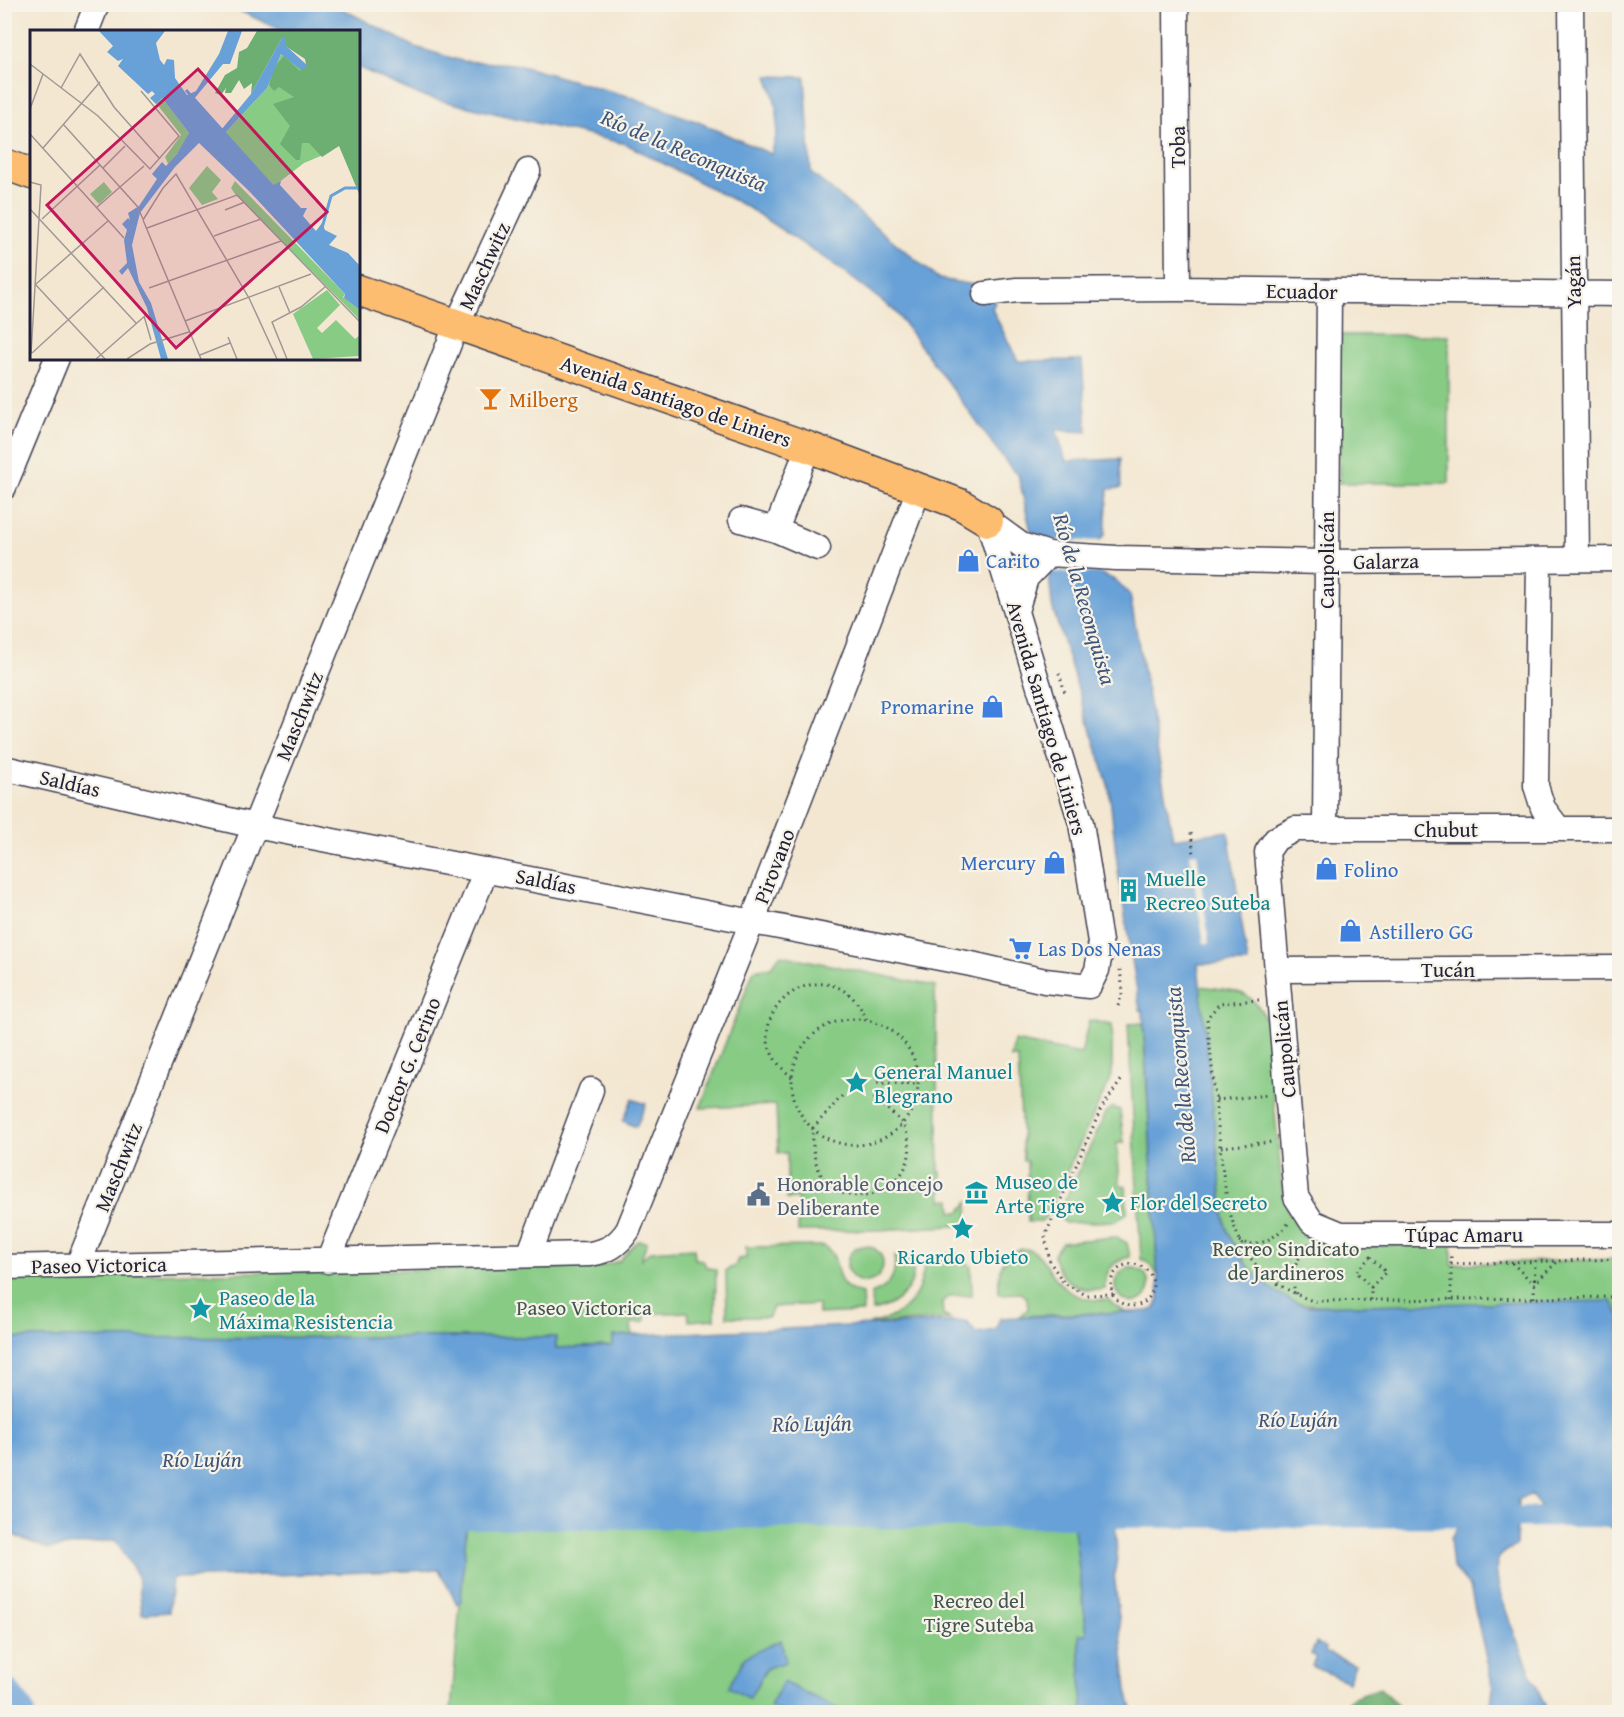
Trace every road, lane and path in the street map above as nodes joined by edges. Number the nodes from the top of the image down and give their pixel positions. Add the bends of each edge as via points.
1 (97, 4) edge
2 (1176, 4) edge
3 (1571, 4) edge
4 (87, 30) edge
5 (528, 171) dead end
6 (1178, 289) junction
7 (360, 291) edge
8 (1329, 291) junction
9 (1573, 293) junction
10 (985, 294) dead end
11 (1620, 294) edge
12 (458, 324) junction
13 (56, 360) edge
14 (808, 447) junction
15 (4, 487) edge
16 (919, 489) junction
17 (741, 520) dead end
18 (988, 521) junction
19 (776, 530) junction
20 (818, 548) dead end
21 (1049, 554) junction
22 (1577, 559) junction
23 (1539, 560) junction
24 (1620, 560) edge
25 (1326, 562) junction
26 (1016, 611) junction
27 (4, 768) edge
28 (255, 826) junction
29 (1558, 828) junction
30 (1325, 829) junction
31 (1620, 829) edge
32 (1191, 833) dead end
33 (1276, 839) joint
34 (1194, 854) dead end
35 (486, 870) junction
36 (752, 922) junction
37 (1620, 968) edge
38 (1277, 969) junction
39 (1089, 986) joint
40 (867, 1021) junction
41 (793, 1077) junction
42 (1122, 1079) dead end
43 (877, 1083) dead end
44 (918, 1084) junction
45 (591, 1090) dead end
46 (1287, 1094) junction
47 (842, 1096) dead end
48 (872, 1096) dead end
49 (1216, 1100) dead end
50 (902, 1124) junction
51 (813, 1128) junction
52 (1292, 1140) junction
53 (1221, 1147) dead end
54 (1312, 1220) junction
55 (1452, 1234) junction
56 (1620, 1234) edge
57 (622, 1240) joint
58 (1239, 1241) dead end
59 (529, 1255) junction
60 (1620, 1259) edge
61 (328, 1261) junction
62 (1535, 1261) junction
63 (1558, 1261) junction
64 (1511, 1262) junction
65 (1451, 1264) junction
66 (78, 1265) junction
67 (4, 1267) edge
68 (1534, 1284) junction
69 (1371, 1287) junction
70 (1113, 1294) junction
71 (1296, 1295) dead end
72 (1534, 1299) dead end
73 (1450, 1300) dead end
74 (1371, 1301) dead end

1 - 4 street
2 - 6 street, Toba
3 - 9 street, Yagán
5 - 12 street, Maschwitz
6 - 8 street, Ecuador
6 - 10 street, Ecuador via 1017,290
7 - 12 main road, Avenida Santiago de Liniers
8 - 9 street, Ecuador
8 - 25 street, Caupolicán
9 - 11 street, Ecuador
9 - 22 street, Yagán
12 - 14 main road, Avenida Santiago de Liniers
12 - 28 street, Maschwitz
13 - 15 street
14 - 16 main road, Avenida Santiago de Liniers
14 - 19 street
16 - 18 main road, Avenida Santiago de Liniers via 960,504
16 - 36 street, Pirovano
17 - 19 street
18 - 21 street, Avenida Santiago de Liniers via 1021,545
18 - 26 street, Avenida Santiago de Liniers
19 - 20 street
21 - 25 street, Galarza
21 - 26 street via 1026,578
22 - 23 street, Galarza
22 - 24 street, Galarza
23 - 25 street, Galarza
23 - 29 street via 1536,786 1543,808
25 - 30 street, Caupolicán
26 - 39 street, Avenida Santiago de Liniers via 1081,823 1101,948
27 - 28 street, Saldías
28 - 35 street, Saldías
28 - 66 street, Maschwitz
29 - 30 street, Chubut
29 - 31 street, Chubut
30 - 33 street, Chubut via 1295,829
32 - 34 path
33 - 38 street, Caupolicán via 1267,852
35 - 36 street, Saldías
35 - 61 street, Doctor G. Cerino
36 - 39 street, Saldías via 1045,981
36 - 57 street, Pirovano
37 - 38 street, Tucán
38 - 46 street, Caupolicán
40 - 41 path via 839,1022 818,1032 800,1053
40 - 41 path via 854,999 836,987 813,984 786,995 773,1012 768,1040 777,1062
40 - 44 path via 892,1031 906,1045 915,1064
41 - 51 path via 796,1103
42 - 70 path via 1101,1109 1045,1236 1050,1262 1064,1283 1086,1295
43 - 44 path
44 - 50 path via 914,1104
45 - 59 street
46 - 49 path
46 - 52 street, Caupolicán
47 - 51 path
48 - 50 path
50 - 51 path via 882,1139 857,1145 835,1142
50 - 51 path via 908,1145 902,1171 884,1190 867,1196 841,1192 820,1175 813,1159
52 - 53 path
52 - 54 street, Caupolicán via 1296,1197
54 - 55 street, Túpac Amaru via 1341,1234
54 - 58 path via 1265,1242
54 - 71 path via 1293,1269
55 - 56 street, Túpac Amaru
55 - 65 path
57 - 59 street, Paseo Victorica via 612,1249 590,1254
59 - 61 street, Paseo Victorica
60 - 63 path
61 - 66 street, Paseo Victorica
62 - 63 path
62 - 64 path
62 - 68 path
63 - 68 path
64 - 65 path
64 - 68 path
65 - 73 path
66 - 67 street, Paseo Victorica
68 - 72 path
69 - 69 path via 1386,1272 1370,1257 1356,1272
69 - 74 path
70 - 70 path via 1112,1276 1122,1266 1140,1265 1152,1277 1152,1292 1140,1304 1126,1306

